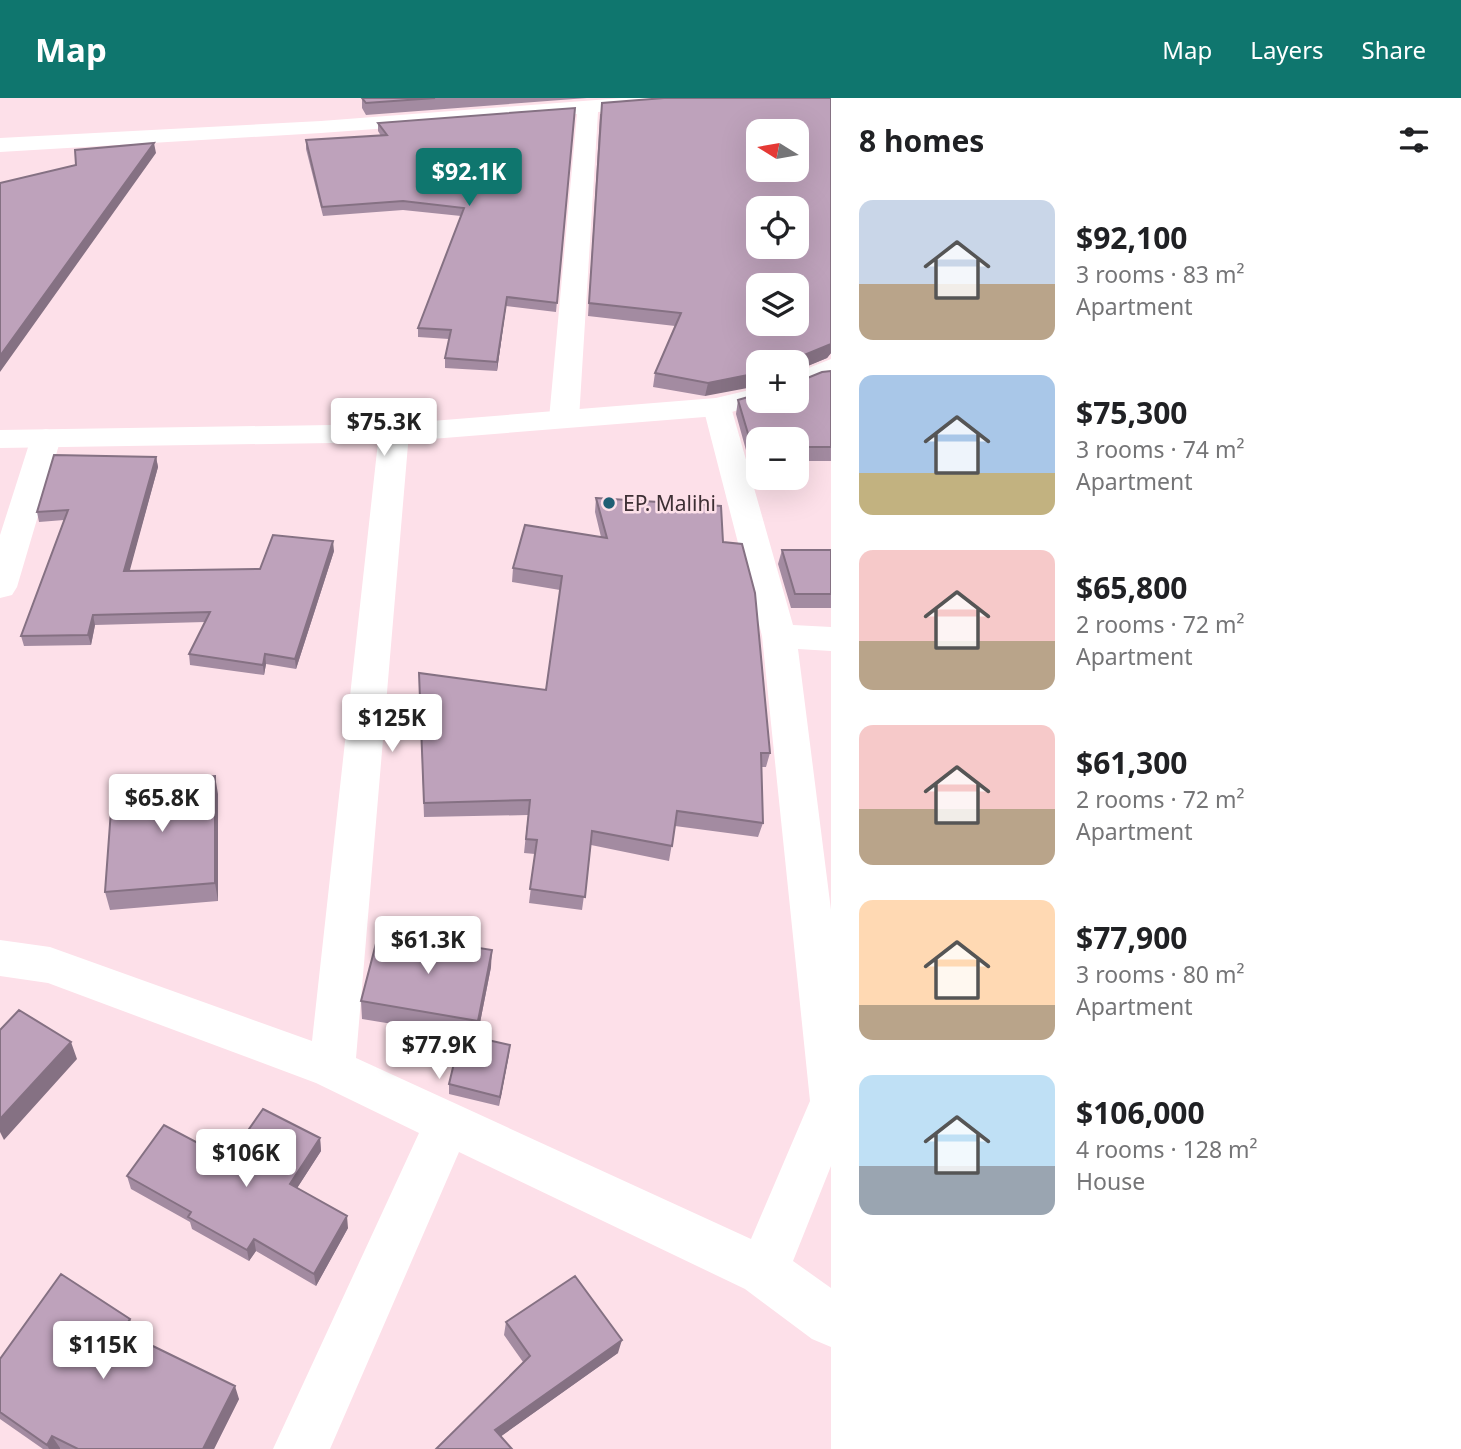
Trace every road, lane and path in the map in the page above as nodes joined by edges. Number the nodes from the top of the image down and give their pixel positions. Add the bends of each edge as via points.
1 (703, 98) edge
2 (352, 105) dead end
3 (588, 106) junction
4 (321, 127) junction
5 (0, 145) edge
6 (831, 367) edge
7 (809, 378) edge
8 (746, 399) edge
9 (717, 407) junction
10 (564, 419) junction
11 (394, 433) junction
12 (46, 438) junction
13 (0, 439) edge
14 (0, 587) edge
15 (779, 636) junction
16 (831, 639) edge
17 (0, 958) edge
18 (332, 1069) junction
19 (831, 1096) edge
20 (831, 1107) edge
21 (448, 1124) junction
22 (762, 1271) junction
23 (831, 1320) edge
24 (301, 1449) edge

1 - 3 street
2 - 4 street
3 - 4 street
3 - 10 street
4 - 5 street
6 - 7 street
8 - 9 street
9 - 10 street
9 - 15 street
10 - 11 street
11 - 12 street
11 - 18 street
12 - 13 street
12 - 14 street
15 - 16 street
15 - 19 street
17 - 18 street via 50,965
18 - 21 street
20 - 22 street
21 - 22 street
21 - 24 street
22 - 23 street

